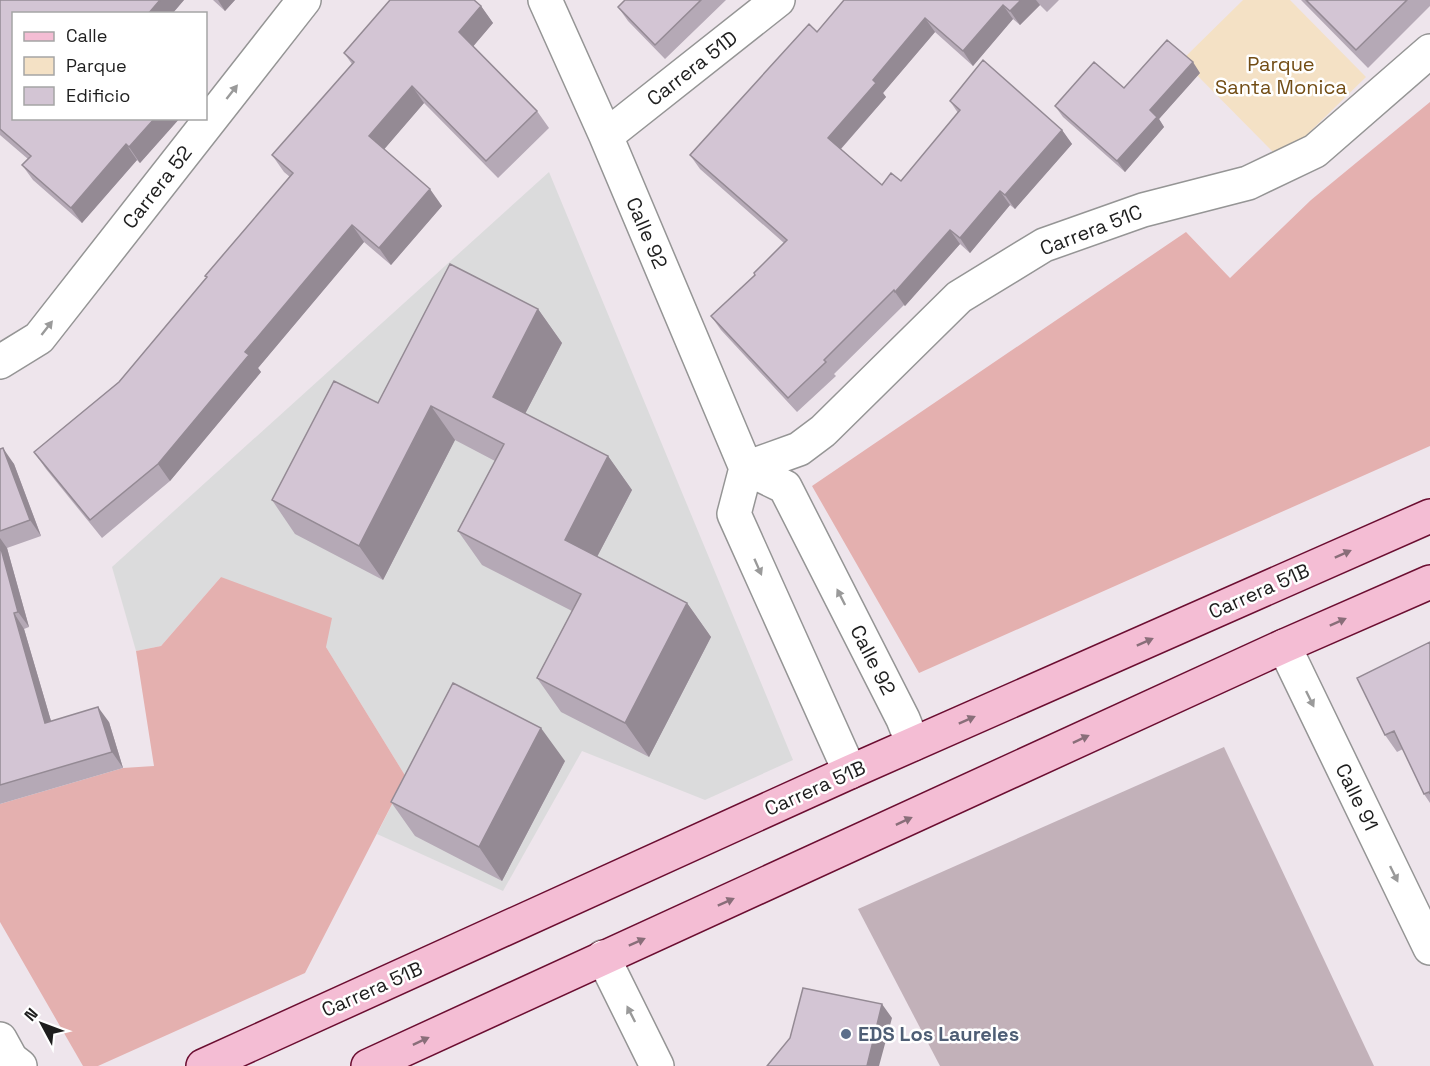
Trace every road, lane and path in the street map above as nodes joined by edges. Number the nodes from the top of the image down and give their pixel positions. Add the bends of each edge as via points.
1 (304, 0) edge
2 (545, 0) edge
3 (778, 0) edge
4 (1430, 51) edge
5 (606, 136) junction
6 (0, 362) edge
7 (746, 468) junction
8 (1430, 516) edge
9 (1430, 582) edge
10 (1284, 646) junction
11 (914, 744) junction
12 (850, 772) junction
13 (1430, 948) edge
14 (603, 957) junction
15 (0, 1039) edge
16 (20, 1066) edge
17 (203, 1066) edge
18 (368, 1066) edge
19 (657, 1066) edge

6 -> 1 street, Carrera 52 via 39,338
2 - 5 street, Calle 92
3 - 5 street, Carrera 51D
4 - 7 street, Carrera 51C via 1315,151 1248,183 1143,210 1044,245 1025,256 959,297 823,431 799,449
5 - 7 street, Calle 92
11 -> 7 street, Calle 92 via 785,487
7 -> 12 street via 734,514
11 -> 8 main road, Carrera 51B
10 -> 9 main road
10 -> 13 street, Calle 91
14 -> 10 main road
11 - 12 main road, Carrera 51B
12 - 17 main road, Carrera 51B
18 -> 14 main road
19 -> 14 street
15 - 16 street via 11,1059

